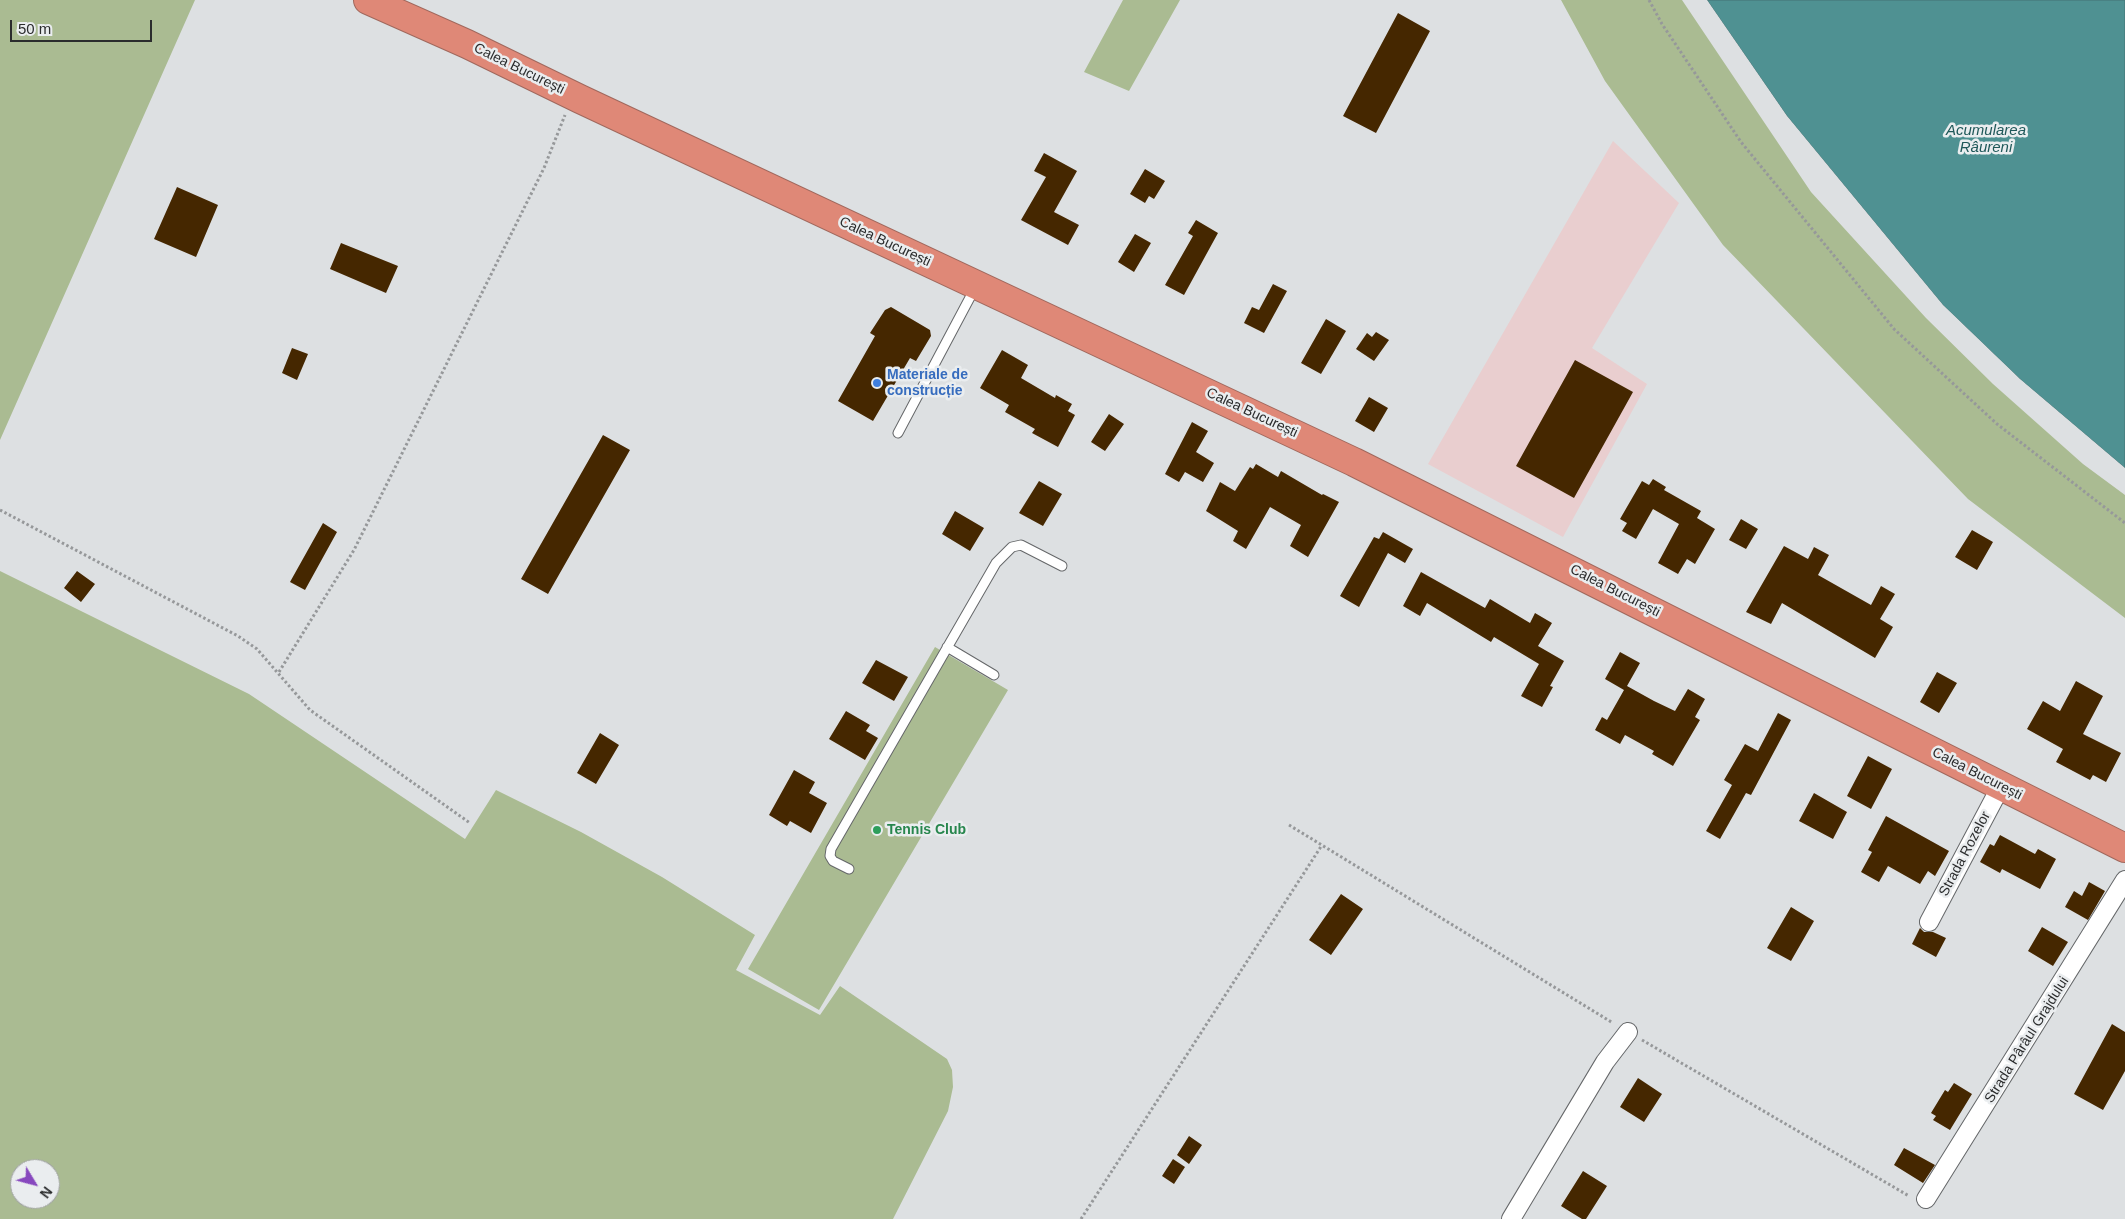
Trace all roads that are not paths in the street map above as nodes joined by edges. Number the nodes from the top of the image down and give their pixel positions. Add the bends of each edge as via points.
1 (368, 0) edge
2 (976, 285) junction
3 (898, 433) dead end
4 (1062, 566) dead end
5 (947, 647) junction
6 (994, 675) dead end
7 (2001, 786) junction
8 (2125, 848) edge
9 (849, 870) dead end
10 (2125, 880) edge
11 (1929, 922) dead end
12 (1628, 1032) road end
13 (1926, 1199) road end
14 (1511, 1219) edge

1 - 2 highway, Calea București
2 - 3 lane
2 - 7 highway, Calea București via 1453,510
4 - 5 lane via 1020,545 1012,547 996,563
5 - 6 lane
5 - 9 lane via 831,849 833,861
7 - 8 highway, Calea București
7 - 11 street, Strada Rozelor
10 - 13 street, Strada Pârâul Grajdului
12 - 14 street via 1605,1062

